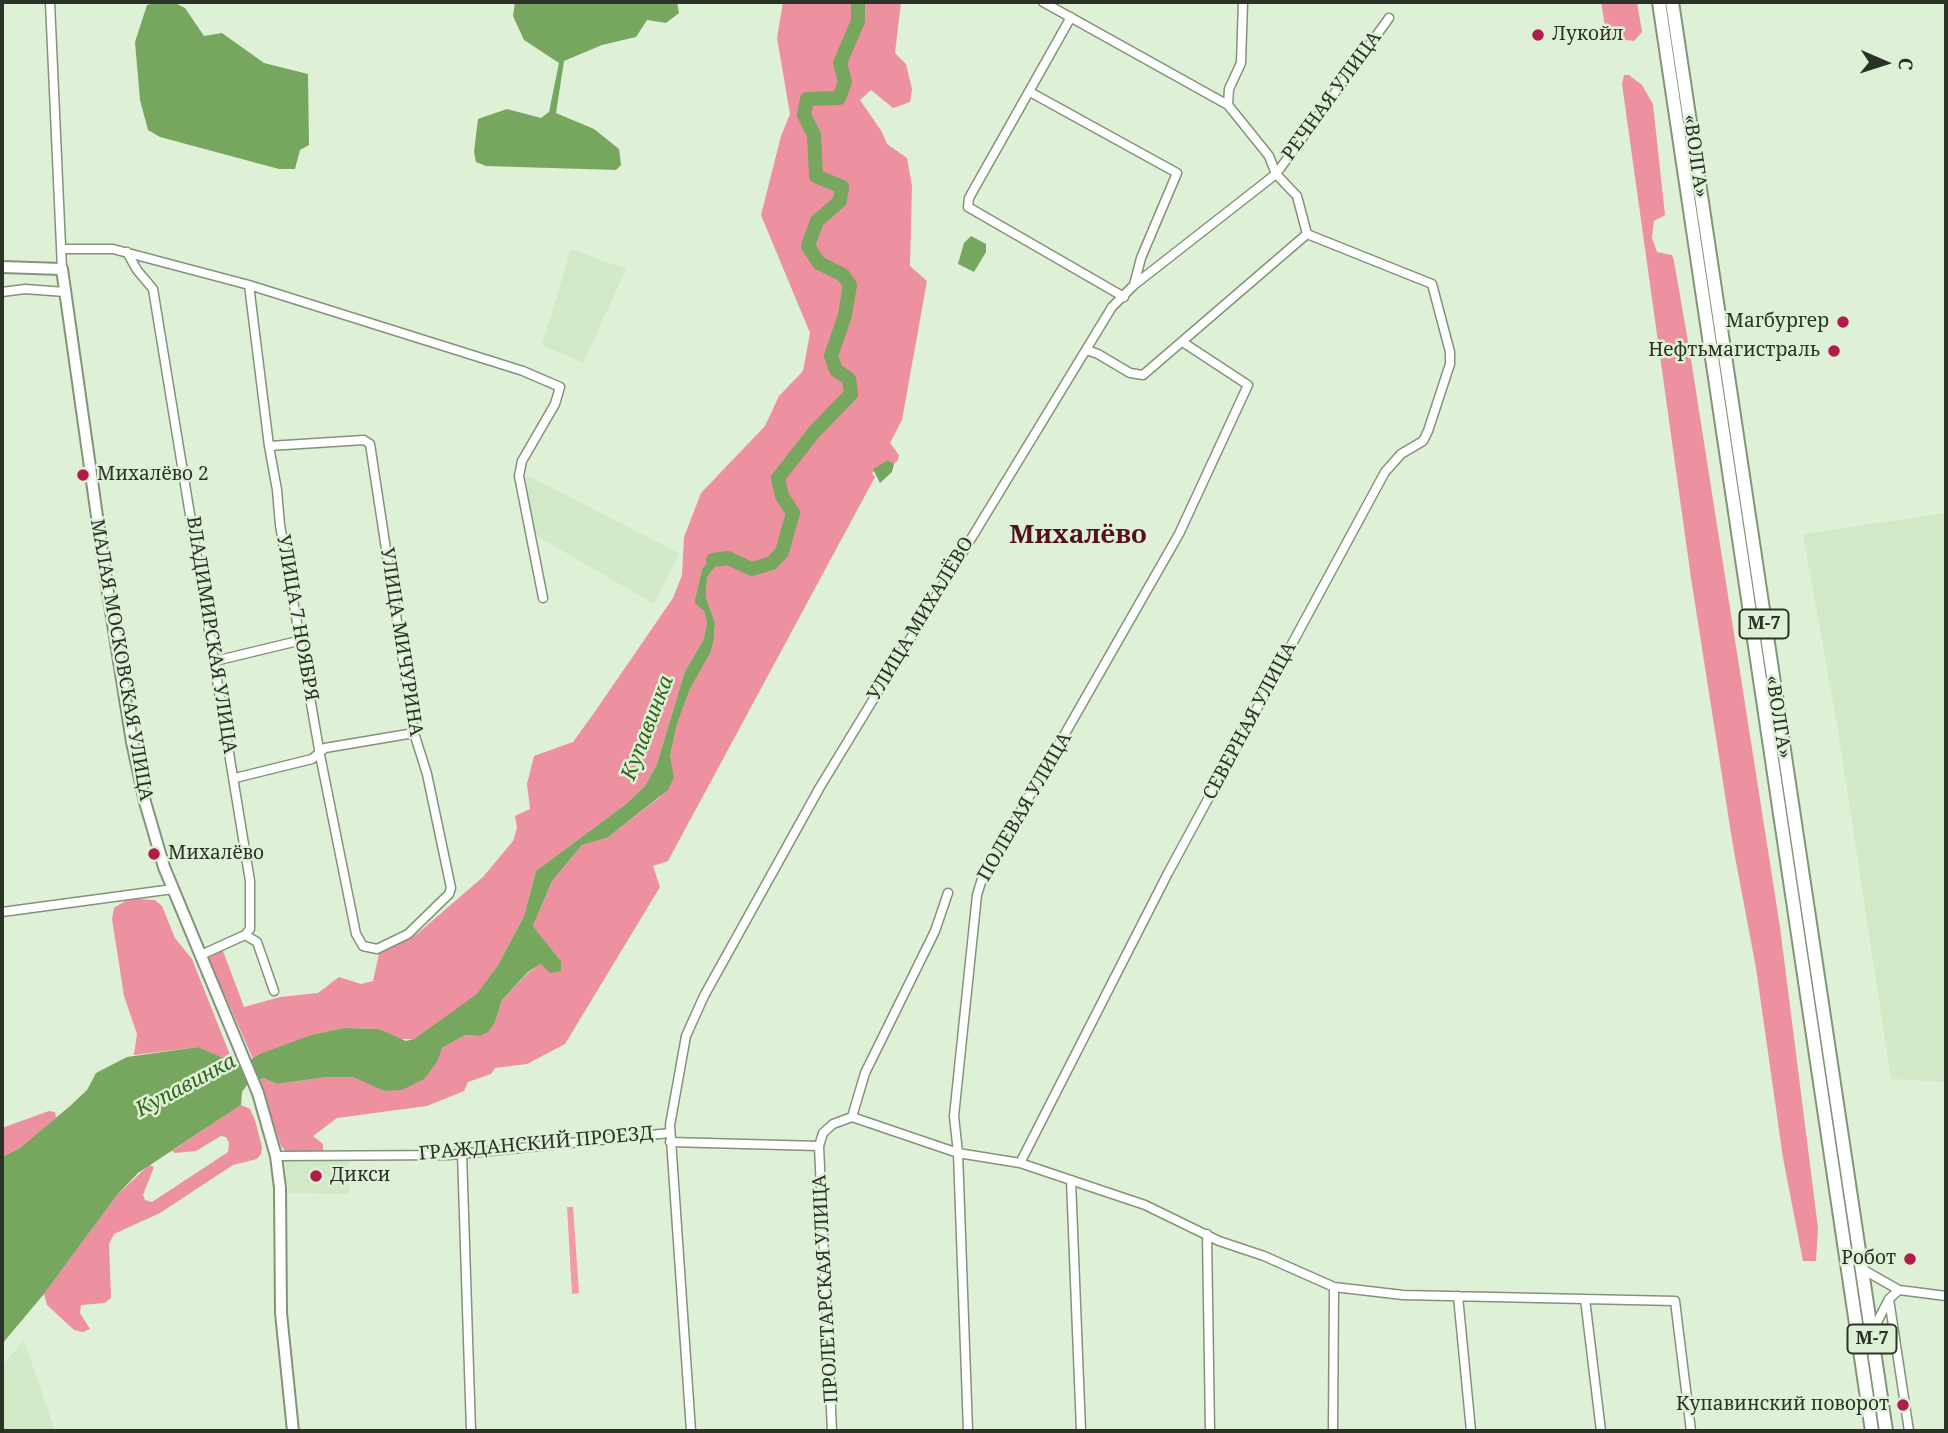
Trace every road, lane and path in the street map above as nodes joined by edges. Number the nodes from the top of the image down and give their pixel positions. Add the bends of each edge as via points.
1 (50, 2) edge
2 (1043, 2) edge
3 (1243, 2) edge
4 (1659, 2) edge
5 (1672, 2) edge
6 (1071, 17) junction
7 (1389, 18) dead end
8 (1030, 92) junction
9 (1228, 105) junction
10 (1276, 174) junction
11 (1307, 234) junction
12 (61, 249) junction
13 (127, 252) junction
14 (2, 267) edge
15 (62, 269) junction
16 (249, 285) junction
17 (1134, 285) junction
18 (2, 292) edge
19 (65, 292) junction
20 (1124, 297) junction
21 (1184, 342) junction
22 (1087, 350) junction
23 (269, 446) junction
24 (543, 598) dead end
25 (302, 640) junction
26 (215, 661) junction
27 (414, 733) junction
28 (320, 755) junction
29 (234, 779) junction
30 (173, 889) junction
31 (948, 892) dead end
32 (2, 912) edge
33 (245, 935) junction
34 (363, 946) joint
35 (201, 954) junction
36 (274, 991) dead end
37 (852, 1117) junction
38 (670, 1138) junction
39 (819, 1146) junction
40 (462, 1153) junction
41 (958, 1153) junction
42 (276, 1156) junction
43 (1020, 1163) junction
44 (1071, 1180) junction
45 (1207, 1234) junction
46 (1862, 1269) junction
47 (1334, 1287) junction
48 (1899, 1290) junction
49 (1458, 1296) junction
50 (1946, 1296) edge
51 (1586, 1299) junction
52 (1889, 1299) junction
53 (1871, 1333) junction
54 (293, 1431) edge
55 (471, 1431) edge
56 (691, 1431) edge
57 (832, 1431) edge
58 (968, 1431) edge
59 (1081, 1431) edge
60 (1210, 1431) edge
61 (1333, 1431) edge
62 (1471, 1431) edge
63 (1601, 1431) edge
64 (1691, 1431) edge
65 (1872, 1431) edge
66 (1886, 1431) edge
67 (1909, 1431) edge

1 - 12 street
2 - 6 street
3 - 9 street via 1241,63 1229,89
4 - 65 highway, «ВОЛГА» / М-7
5 - 46 highway, «ВОЛГА» / М-7
6 - 8 street
6 - 9 street
7 - 10 street, РЕЧНАЯ УЛИЦА
8 - 17 street via 1177,173
8 - 20 street via 968,206
9 - 10 street via 1269,156
10 - 11 street via 1297,196
10 - 17 street, УЛИЦА МИХАЛЁВО
11 - 21 street
11 - 43 street, СЕВЕРНАЯ УЛИЦА via 1432,284 1450,363 1423,441 1401,454 1385,472 1168,873
12 - 13 street via 100,247
12 - 15 street
13 - 16 street
13 - 26 street, ВЛАДИМИРСКАЯ УЛИЦА via 153,289
14 - 15 main road
15 - 19 main road, МАЛАЯ МОСКОВСКАЯ УЛИЦА
16 - 23 street, УЛИЦА 7 НОЯБРЯ
16 - 24 street via 561,387 522,461 519,476
17 - 20 street, УЛИЦА МИХАЛЁВО
18 - 19 street
19 - 30 main road, МАЛАЯ МОСКОВСКАЯ УЛИЦА via 132,742 150,823
20 - 22 street, УЛИЦА МИХАЛЁВО via 1112,307
21 - 22 street via 1143,375
21 - 41 street, ПОЛЕВАЯ УЛИЦА via 1248,385 1179,534 982,879 954,1106
22 - 38 street, УЛИЦА МИХАЛЁВО via 820,787 704,996 686,1036
23 - 25 street, УЛИЦА 7 НОЯБРЯ
23 - 27 street, УЛИЦА МИЧУРИНА via 370,443
25 - 26 street
25 - 28 street, УЛИЦА 7 НОЯБРЯ
26 - 29 street, ВЛАДИМИРСКАЯ УЛИЦА
27 - 28 street via 326,748
27 - 34 street, УЛИЦА МИЧУРИНА via 451,888 408,934 377,949
28 - 29 street
28 - 34 street, УЛИЦА 7 НОЯБРЯ via 348,902
29 - 33 street, ВЛАДИМИРСКАЯ УЛИЦА via 251,891 251,920
30 - 32 street
30 - 35 main road, МАЛАЯ МОСКОВСКАЯ УЛИЦА
31 - 37 street via 930,942 865,1073
33 - 35 street
33 - 36 street via 257,942
35 - 42 main road, МАЛАЯ МОСКОВСКАЯ УЛИЦА via 258,1093
37 - 39 street via 833,1124 823,1133
37 - 41 street
38 - 39 street, ГРАЖДАНСКИЙ ПРОЕЗД
38 - 40 street, ГРАЖДАНСКИЙ ПРОЕЗД
38 - 56 street, УЛИЦА МИХАЛЁВО
39 - 57 street, ПРОЛЕТАРСКАЯ УЛИЦА
40 - 42 street, ГРАЖДАНСКИЙ ПРОЕЗД
40 - 55 street
41 - 43 street
41 - 58 street, ПОЛЕВАЯ УЛИЦА
42 - 54 main road, МАЛАЯ МОСКОВСКАЯ УЛИЦА via 281,1313
43 - 44 street
44 - 45 street via 1145,1205
44 - 59 street
45 - 47 street
45 - 60 street
46 - 48 street
46 - 53 highway, «ВОЛГА» / М-7
47 - 49 street
47 - 61 street
48 - 50 street
48 - 52 street
49 - 51 street
49 - 62 street
51 - 63 street
51 - 64 street via 1675,1301
52 - 53 street
52 - 67 street
53 - 66 highway, «ВОЛГА» / М-7

